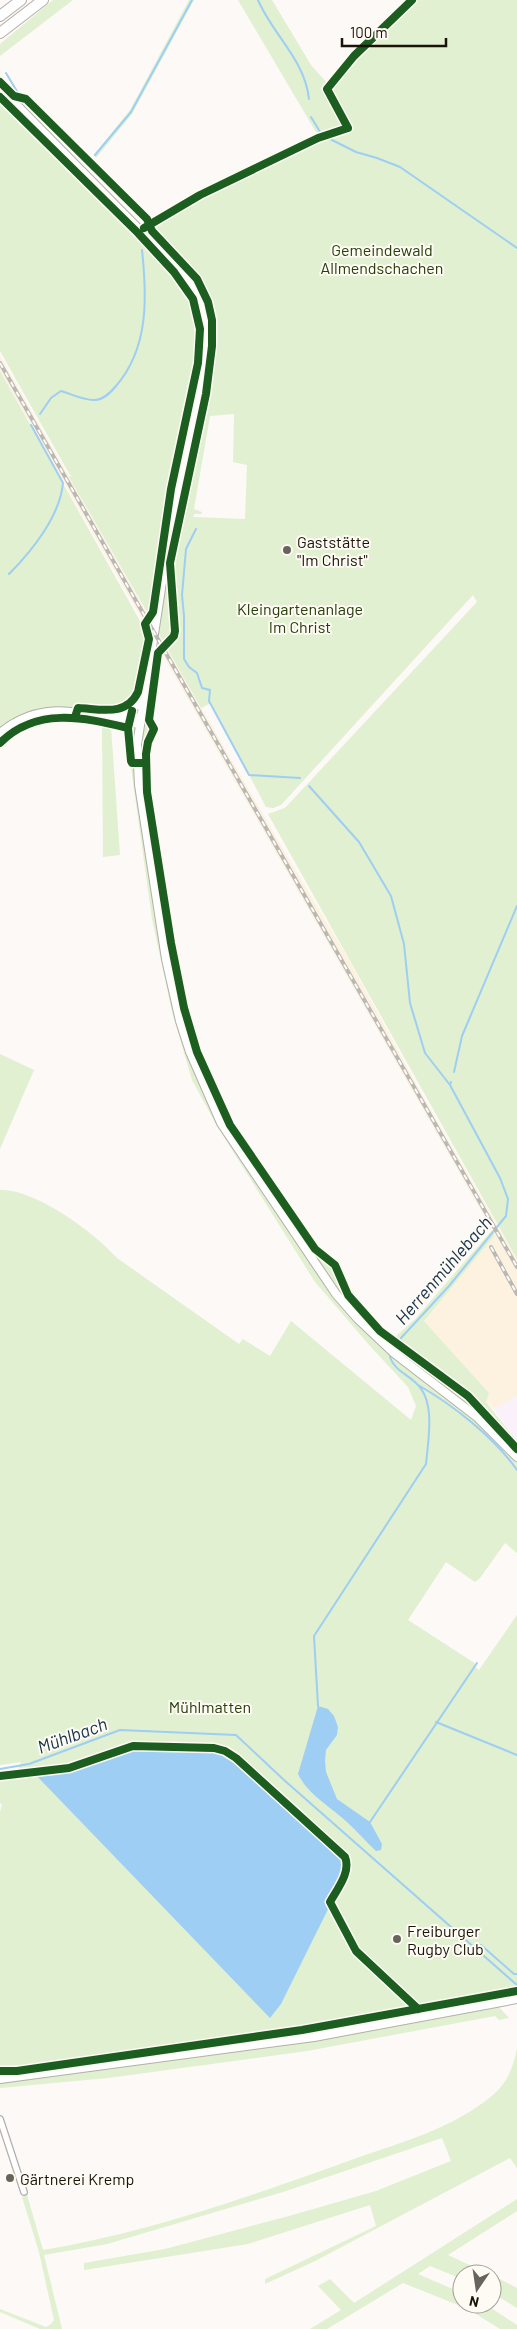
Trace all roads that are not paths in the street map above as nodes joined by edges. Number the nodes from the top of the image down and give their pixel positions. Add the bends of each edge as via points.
1 (21, 0) edge
2 (43, 0) edge
3 (0, 16) edge
4 (0, 33) edge
5 (0, 88) edge
6 (143, 702) junction
7 (120, 714) junction
8 (102, 716) junction
9 (140, 721) junction
10 (0, 733) edge
11 (517, 1457) edge
12 (517, 1999) edge
13 (0, 2079) edge
14 (0, 2119) edge
15 (24, 2192) dead end

1 - 3 highway
2 - 4 highway
5 - 6 main road via 190,281 200,298 205,317 206,342 201,381 177,490
6 - 7 main road
6 - 9 main road
7 - 8 main road
7 - 9 main road
8 - 9 main road
8 - 10 main road via 66,710 40,713 20,719
9 - 11 main road via 139,785 166,958 180,1021 197,1070 221,1123 336,1294 391,1350 477,1417
12 - 13 main road via 314,2037
14 - 15 street

